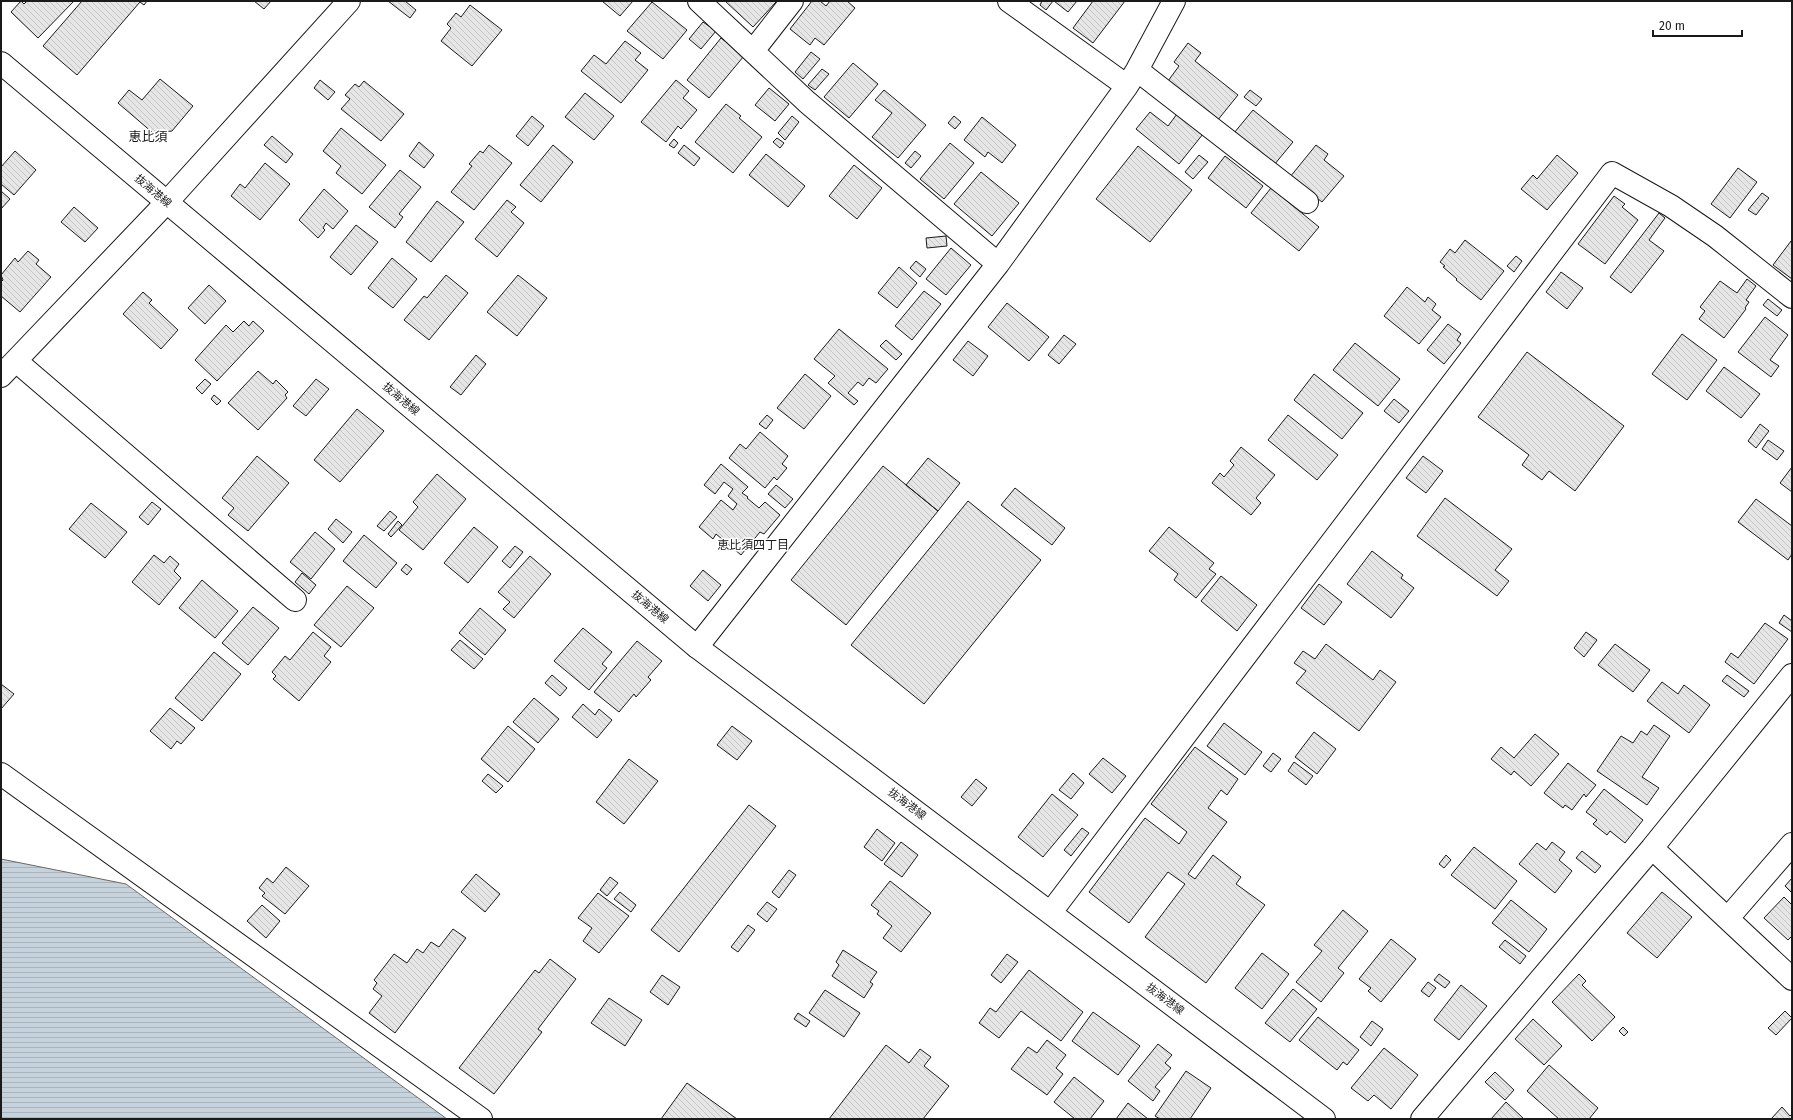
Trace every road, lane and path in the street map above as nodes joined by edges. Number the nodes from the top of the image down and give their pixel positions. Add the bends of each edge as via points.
1 (350, 1) edge
2 (699, 1) edge
3 (792, 1) edge
4 (1009, 1) edge
5 (1174, 1) edge
6 (753, 51) junction
7 (1, 63) edge
8 (1132, 78) junction
9 (166, 202) junction
10 (1307, 202) dead end
11 (998, 264) junction
12 (1792, 297) edge
13 (16, 361) junction
14 (1, 376) edge
15 (295, 600) dead end
16 (697, 647) junction
17 (1792, 675) edge
18 (1, 774) edge
19 (1792, 844) edge
20 (1652, 848) junction
21 (1051, 912) junction
22 (1728, 918) junction
23 (1792, 979) edge
24 (481, 1119) edge
25 (1324, 1119) edge
26 (1422, 1119) edge

1 - 9 street
2 - 6 street
3 - 6 street
4 - 8 street
5 - 8 street
6 - 11 street via 808,102
7 - 9 street, 抜海港線
8 - 10 street
8 - 11 street
9 - 13 street
9 - 16 street, 抜海港線
11 - 16 street
12 - 21 street via 1715,236 1671,206 1612,173
13 - 14 street
13 - 15 street
16 - 21 street, 抜海港線
17 - 20 street
18 - 24 street
19 - 22 street
20 - 22 street
20 - 26 street
21 - 25 street, 抜海港線
22 - 23 street

